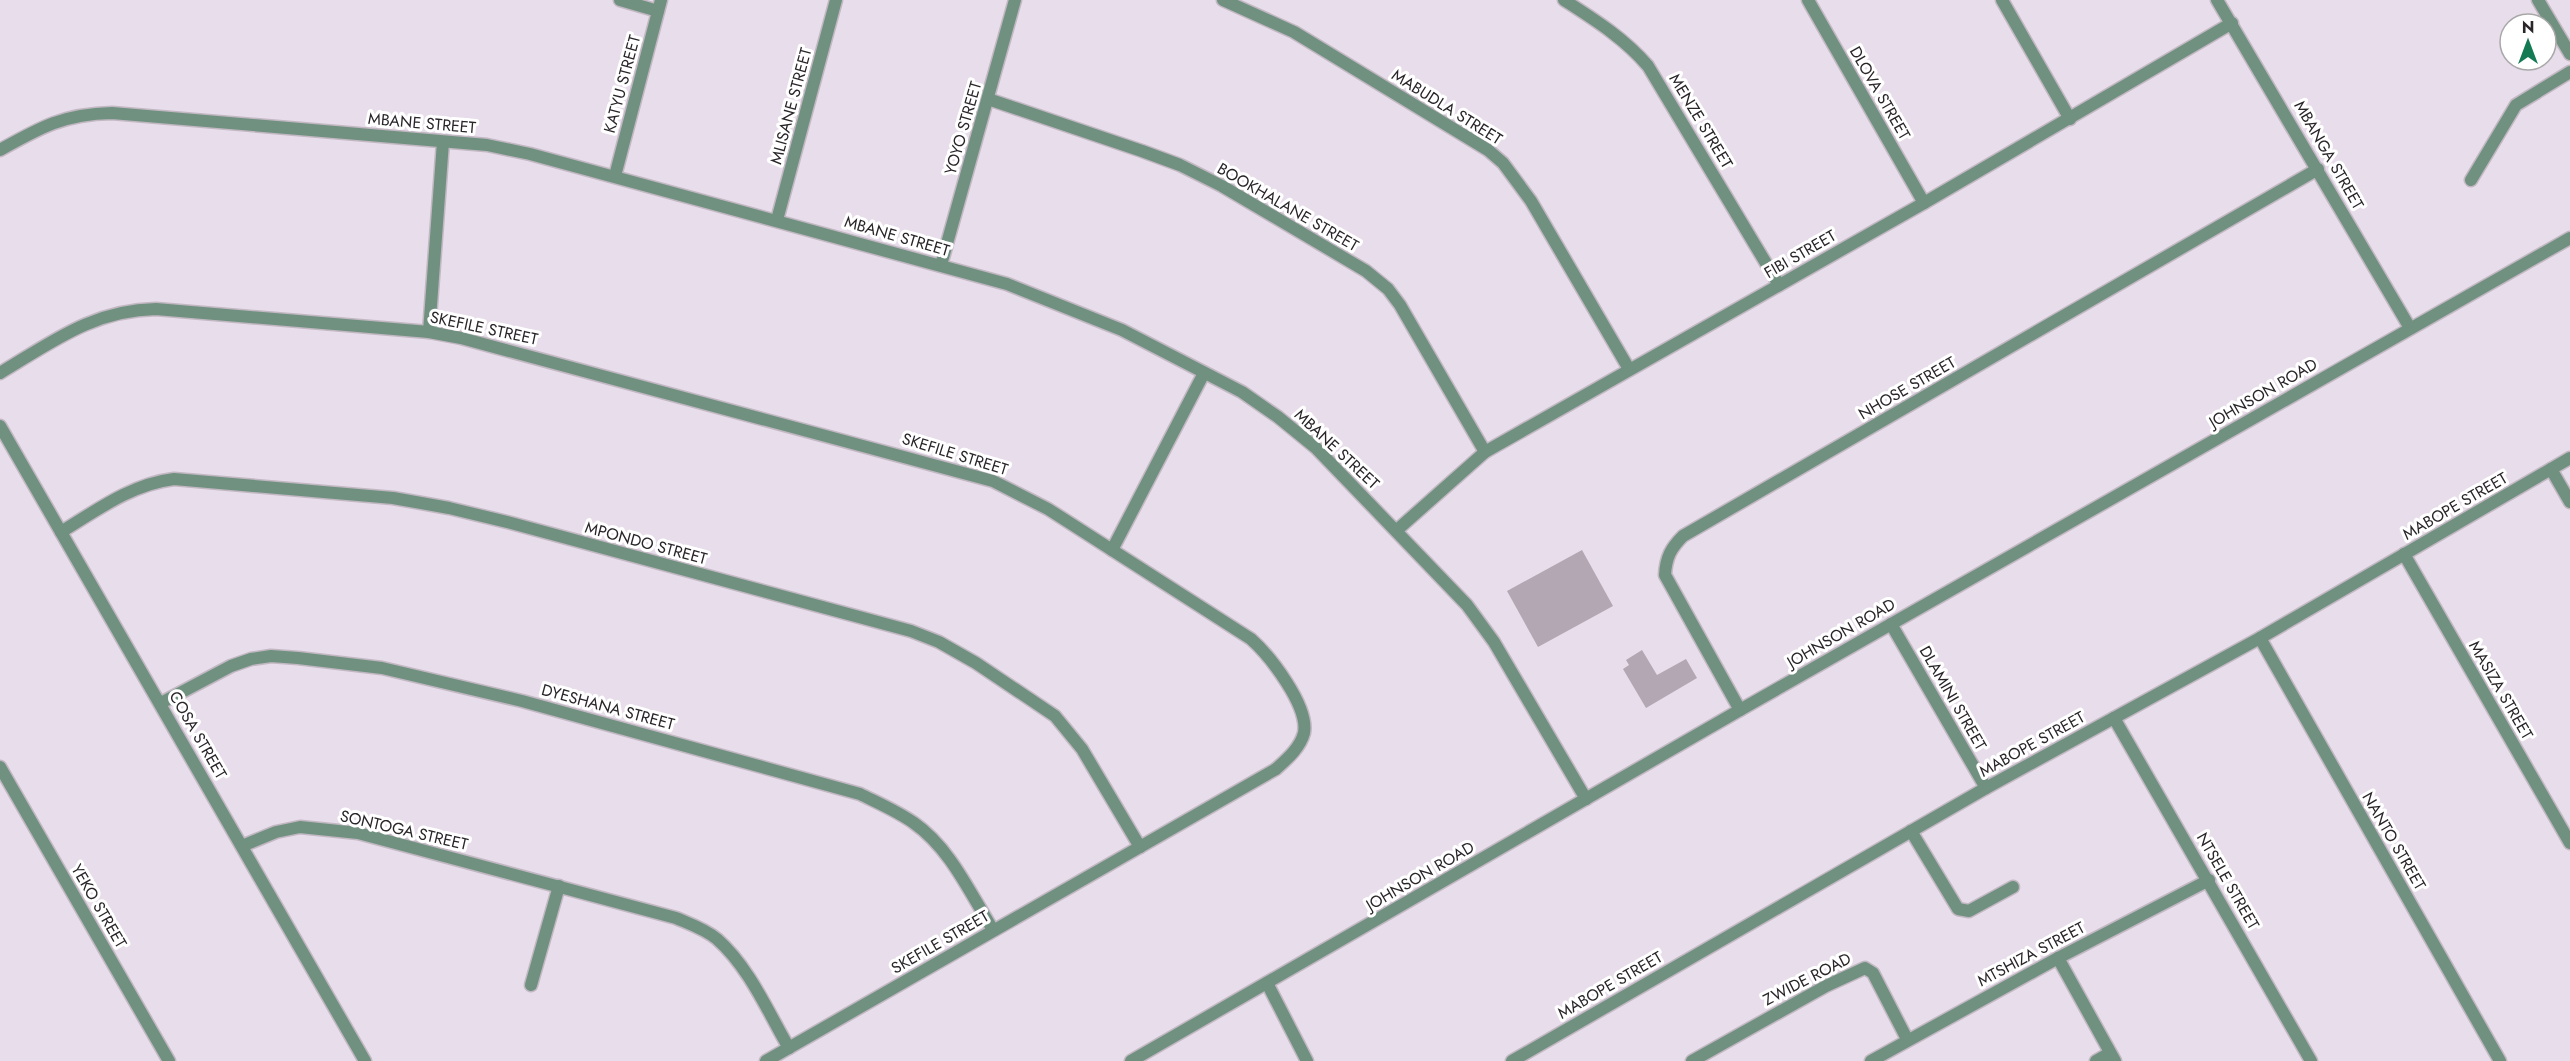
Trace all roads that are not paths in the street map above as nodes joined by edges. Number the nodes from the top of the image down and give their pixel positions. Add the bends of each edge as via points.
1 (620, 0) edge
2 (836, 0) edge
3 (1015, 0) edge
4 (1223, 0) edge
5 (1564, 0) edge
6 (1808, 0) edge
7 (2002, 0) edge
8 (2217, 0) edge
9 (2538, 0) edge
10 (660, 6) edge
11 (2232, 23) junction
12 (2570, 54) edge
13 (2570, 72) edge
14 (988, 99) junction
15 (2070, 118) junction
16 (443, 142) junction
17 (0, 150) edge
18 (2318, 169) junction
19 (615, 176) junction
20 (2471, 180) dead end
21 (1924, 202) junction
22 (777, 220) junction
23 (2570, 238) edge
24 (941, 265) junction
25 (1779, 285) junction
26 (2410, 328) junction
27 (429, 332) junction
28 (1629, 369) junction
29 (0, 373) edge
30 (1204, 373) junction
31 (0, 426) edge
32 (1485, 452) junction
33 (2570, 458) edge
34 (2551, 469) junction
35 (2570, 502) edge
36 (1397, 530) junction
37 (61, 532) junction
38 (1112, 550) junction
39 (2404, 554) junction
40 (1890, 624) junction
41 (2260, 638) junction
42 (160, 703) junction
43 (1740, 710) junction
44 (2114, 718) junction
45 (0, 767) edge
46 (1986, 788) junction
47 (1586, 800) junction
48 (1911, 831) junction
49 (2570, 843) edge
50 (242, 846) junction
51 (1140, 847) junction
52 (2208, 880) junction
53 (558, 886) junction
54 (2013, 887) dead end
55 (993, 930) junction
56 (2058, 958) junction
57 (1267, 983) junction
58 (531, 985) dead end
59 (1908, 1040) junction
60 (789, 1048) junction
61 (2112, 1057) edge
62 (169, 1061) edge
63 (365, 1061) edge
64 (766, 1061) edge
65 (1131, 1061) edge
66 (1307, 1061) edge
67 (1512, 1061) edge
68 (1692, 1061) edge
69 (1871, 1061) edge
70 (2096, 1061) edge
71 (2311, 1061) edge
72 (2500, 1061) edge

1 - 10 street
2 - 22 street, MLISANE STREET
3 - 14 street, YOYO STREET
4 - 28 street, MABUDLA STREET via 1294,32 1488,150 1503,163 1531,201
5 - 25 street, MENZE STREET via 1612,30 1648,66
6 - 21 street, DLOVA STREET
7 - 15 street
8 - 11 street, MBANGA STREET
9 - 12 street
10 - 19 street, KATYU STREET
11 - 15 street, FIBI STREET
11 - 18 street, MBANGA STREET
13 - 20 street via 2516,105
14 - 24 street, YOYO STREET
14 - 32 street, BOOKHALANE STREET via 1180,165 1366,271 1400,305
15 - 21 street, FIBI STREET
16 - 17 street, MBANE STREET via 95,113 47,124
16 - 19 street, MBANE STREET via 498,148
16 - 27 street
18 - 26 street, MBANGA STREET
18 - 43 street, NHOSE STREET via 1683,536 1672,548 1665,574
19 - 22 street, MBANE STREET
21 - 25 street, FIBI STREET
22 - 24 street, MBANE STREET
23 - 26 street, JOHNSON ROAD
24 - 30 street, MBANE STREET via 1060,304 1122,330
25 - 28 street, FIBI STREET
26 - 40 street, JOHNSON ROAD
27 - 29 street, SKEFILE STREET via 132,309 90,322
27 - 38 street, SKEFILE STREET via 518,351 993,481 1048,508
28 - 32 street, FIBI STREET
30 - 36 street, MBANE STREET via 1242,392 1278,417 1316,448
30 - 38 street
31 - 37 street, COSA STREET
32 - 36 street, FIBI STREET
33 - 34 street, MABOPE STREET
34 - 35 street
34 - 39 street, MABOPE STREET
36 - 47 street, MBANE STREET via 1467,605 1494,642
37 - 42 street, COSA STREET
37 - 51 street, MPONDO STREET via 143,485 174,479 393,498 511,523 911,631 976,663 1055,716 1082,749
38 - 51 street, SKEFILE STREET via 1251,639 1276,666 1304,717 1299,744 1276,769
39 - 41 street, MABOPE STREET
39 - 49 street, MASIZA STREET
40 - 43 street, JOHNSON ROAD
40 - 46 street, DLAMINI STREET
41 - 44 street, MABOPE STREET
41 - 72 street, NANTO STREET
42 - 50 street, COSA STREET
42 - 55 street, DYESHANA STREET via 231,666 272,656 382,668 522,701 860,794 885,806 915,823 934,840
43 - 47 street, JOHNSON ROAD
44 - 46 street, MABOPE STREET
44 - 52 street, NTSELE STREET
45 - 62 street, YEKO STREET
46 - 48 street, MABOPE STREET
47 - 57 street, JOHNSON ROAD
48 - 54 street via 1958,909 1969,911
48 - 67 street, MABOPE STREET
50 - 53 street, SONTOGA STREET via 300,827 358,833
50 - 63 street, COSA STREET
51 - 55 street, SKEFILE STREET
52 - 56 street, MTSHIZA STREET
52 - 71 street, NTSELE STREET
53 - 58 street
53 - 60 street, SONTOGA STREET via 676,918 717,939 746,975
55 - 60 street, SKEFILE STREET
56 - 59 street, MTSHIZA STREET
56 - 61 street
57 - 65 street, JOHNSON ROAD
57 - 66 street
59 - 68 street, ZWIDE ROAD via 1873,974 1865,968
59 - 69 street, MTSHIZA STREET
60 - 64 street, SKEFILE STREET
61 - 70 street

